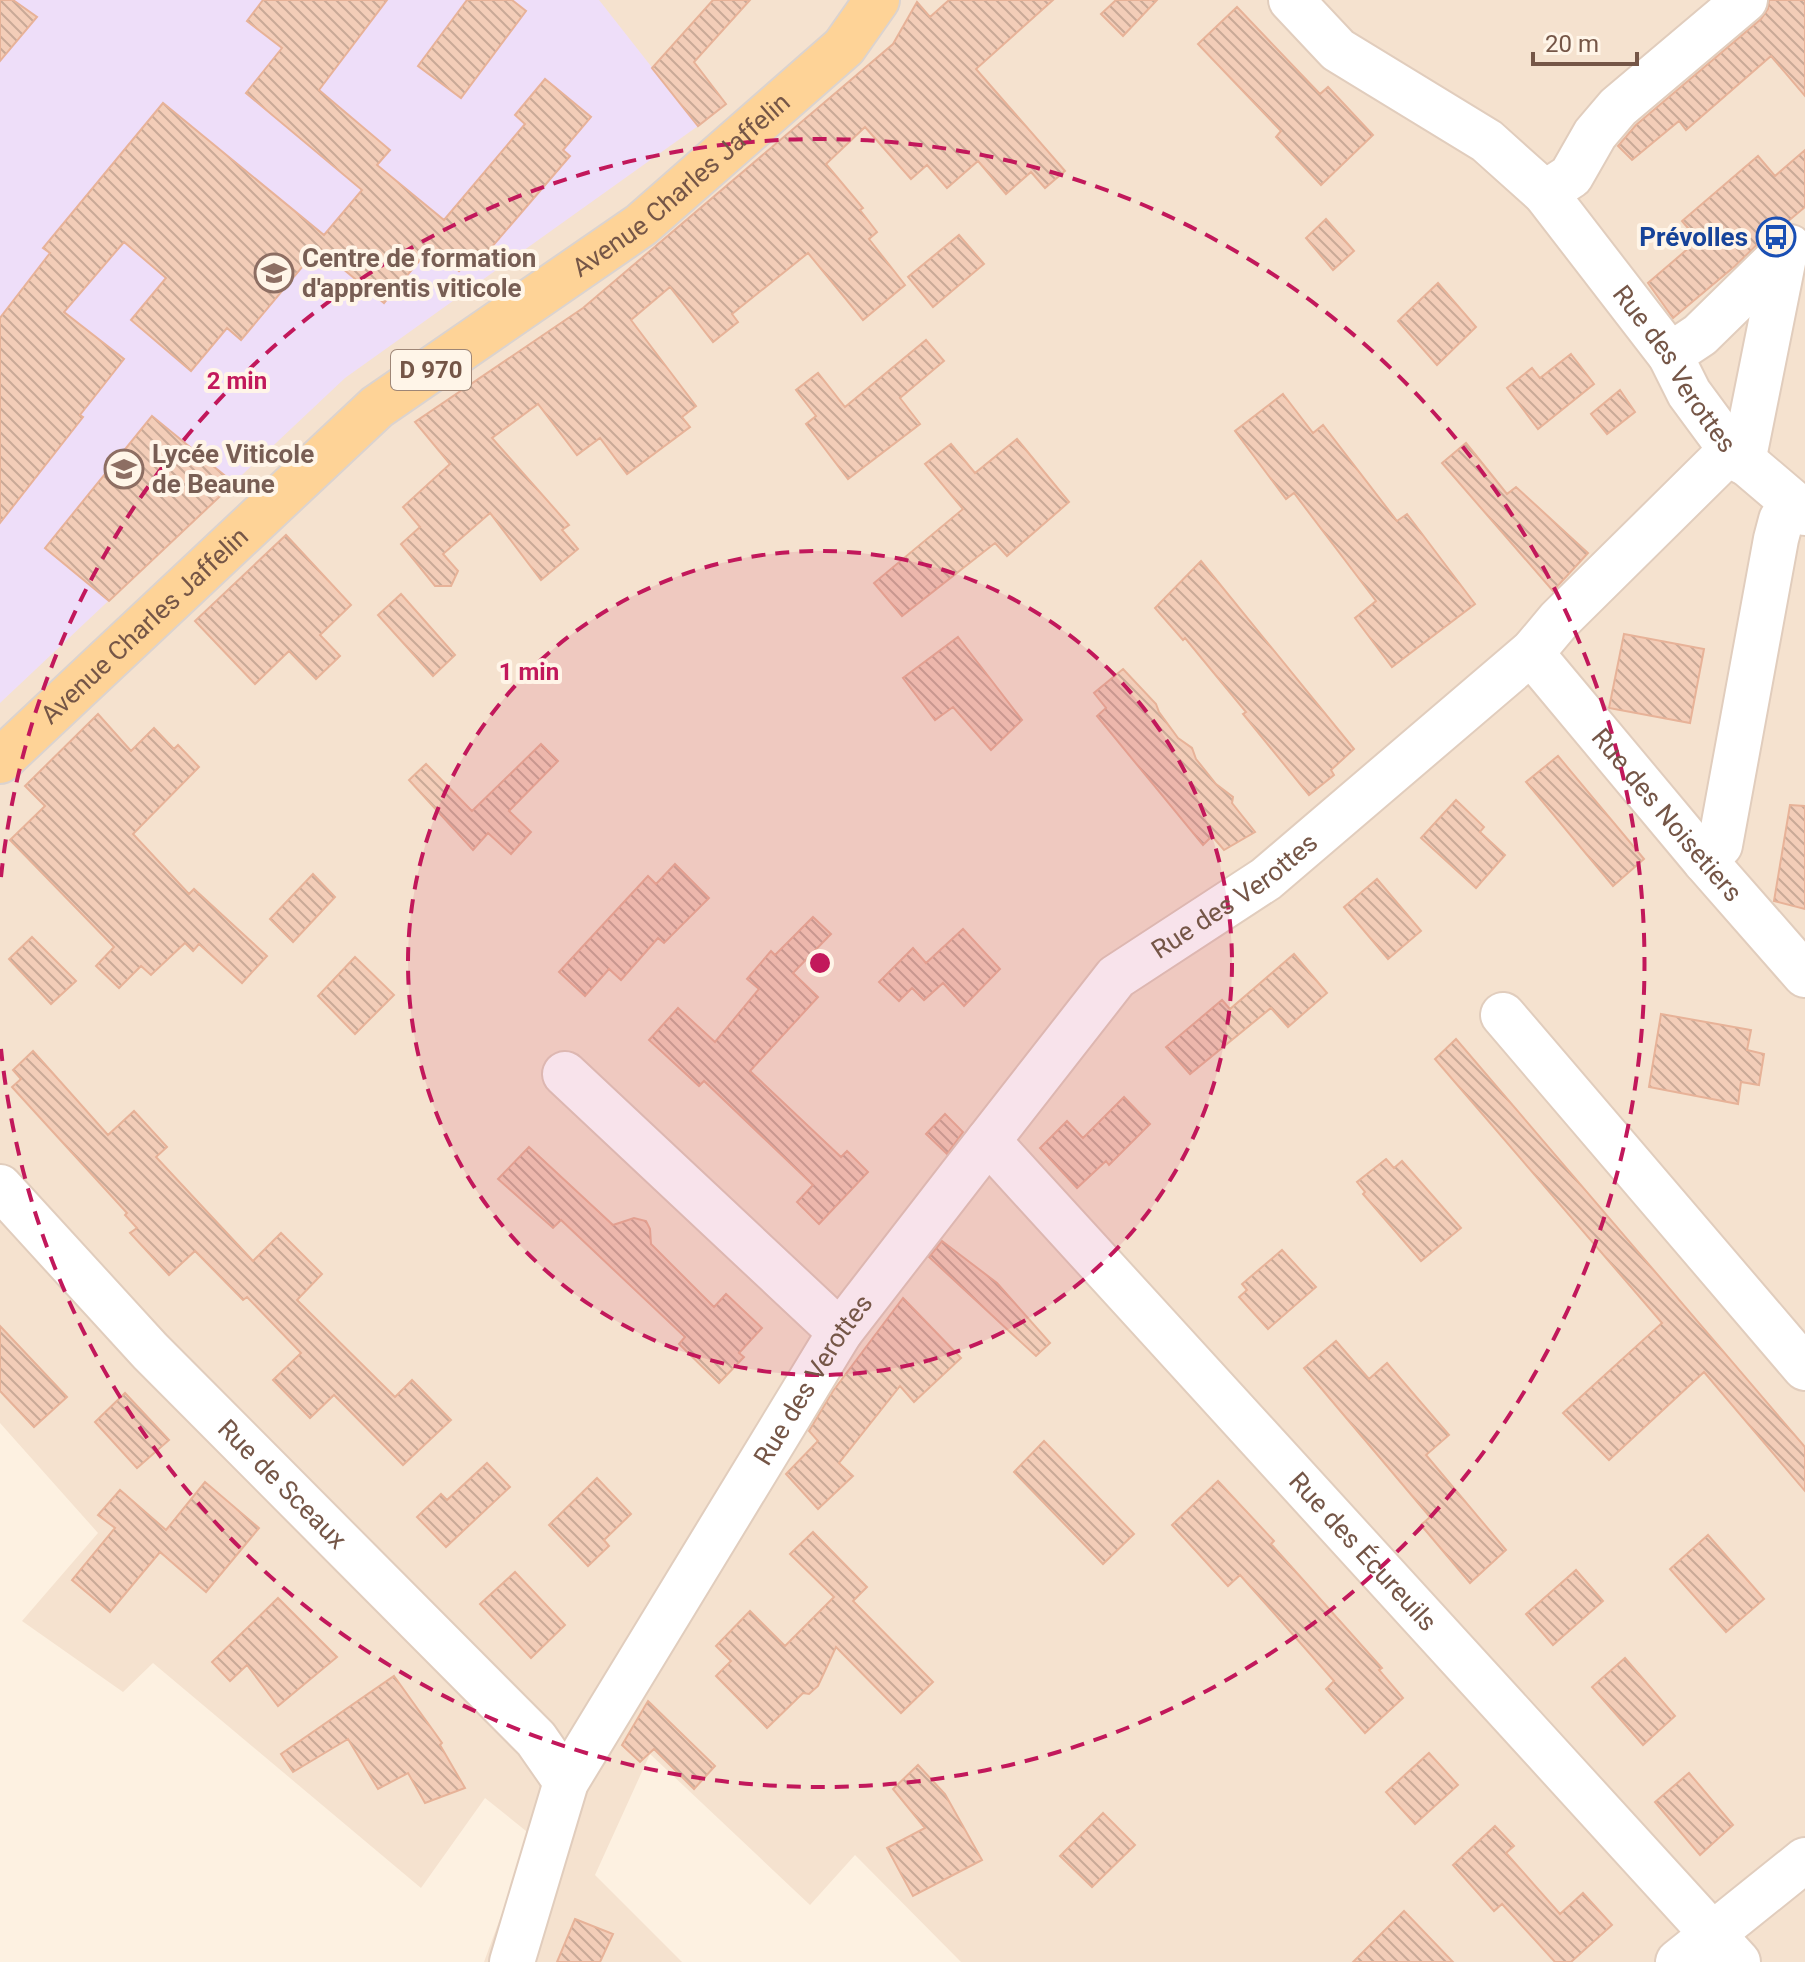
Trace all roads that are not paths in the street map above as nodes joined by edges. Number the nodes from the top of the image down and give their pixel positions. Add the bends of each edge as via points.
1 (877, 0) edge
2 (1291, 0) edge
3 (1745, 0) edge
4 (1545, 193) junction
5 (1795, 244) edge
6 (1670, 355) junction
7 (1737, 456) junction
8 (1799, 508) edge
9 (1533, 651) junction
10 (0, 761) edge
11 (1705, 861) junction
12 (1805, 975) edge
13 (1503, 1015) dead end
14 (565, 1074) dead end
15 (988, 1141) junction
16 (0, 1187) edge
17 (840, 1332) junction
18 (1805, 1368) edge
19 (566, 1782) junction
20 (1805, 1860) edge
21 (1725, 1948) edge
22 (512, 1962) edge
23 (1678, 1962) edge

1 - 10 main road, Avenue Charles Jaffelin / D 970 via 844,47 641,225 377,407
2 - 4 street, Rue des Verottes via 1338,50 1487,141
3 - 4 street via 1618,107 1571,176
4 - 6 street, Rue des Verottes
5 - 6 street via 1700,335
5 - 7 street
6 - 7 street, Rue des Verottes via 1689,393
7 - 8 street
7 - 9 street, Rue des Verottes via 1559,620
8 - 11 street via 1781,520 1720,845
9 - 11 street, Rue des Noisetiers
9 - 15 street, Rue des Verottes via 1266,879 1116,977
11 - 12 street, Rue des Noisetiers
13 - 18 street
14 - 17 street
15 - 17 street, Rue des Verottes
15 - 21 street, Rue des Écureuils
16 - 19 street, Rue de Sceaux via 150,1351 536,1739
17 - 19 street, Rue des Verottes
19 - 22 street, Rue des Verottes
20 - 21 street
21 - 23 street

